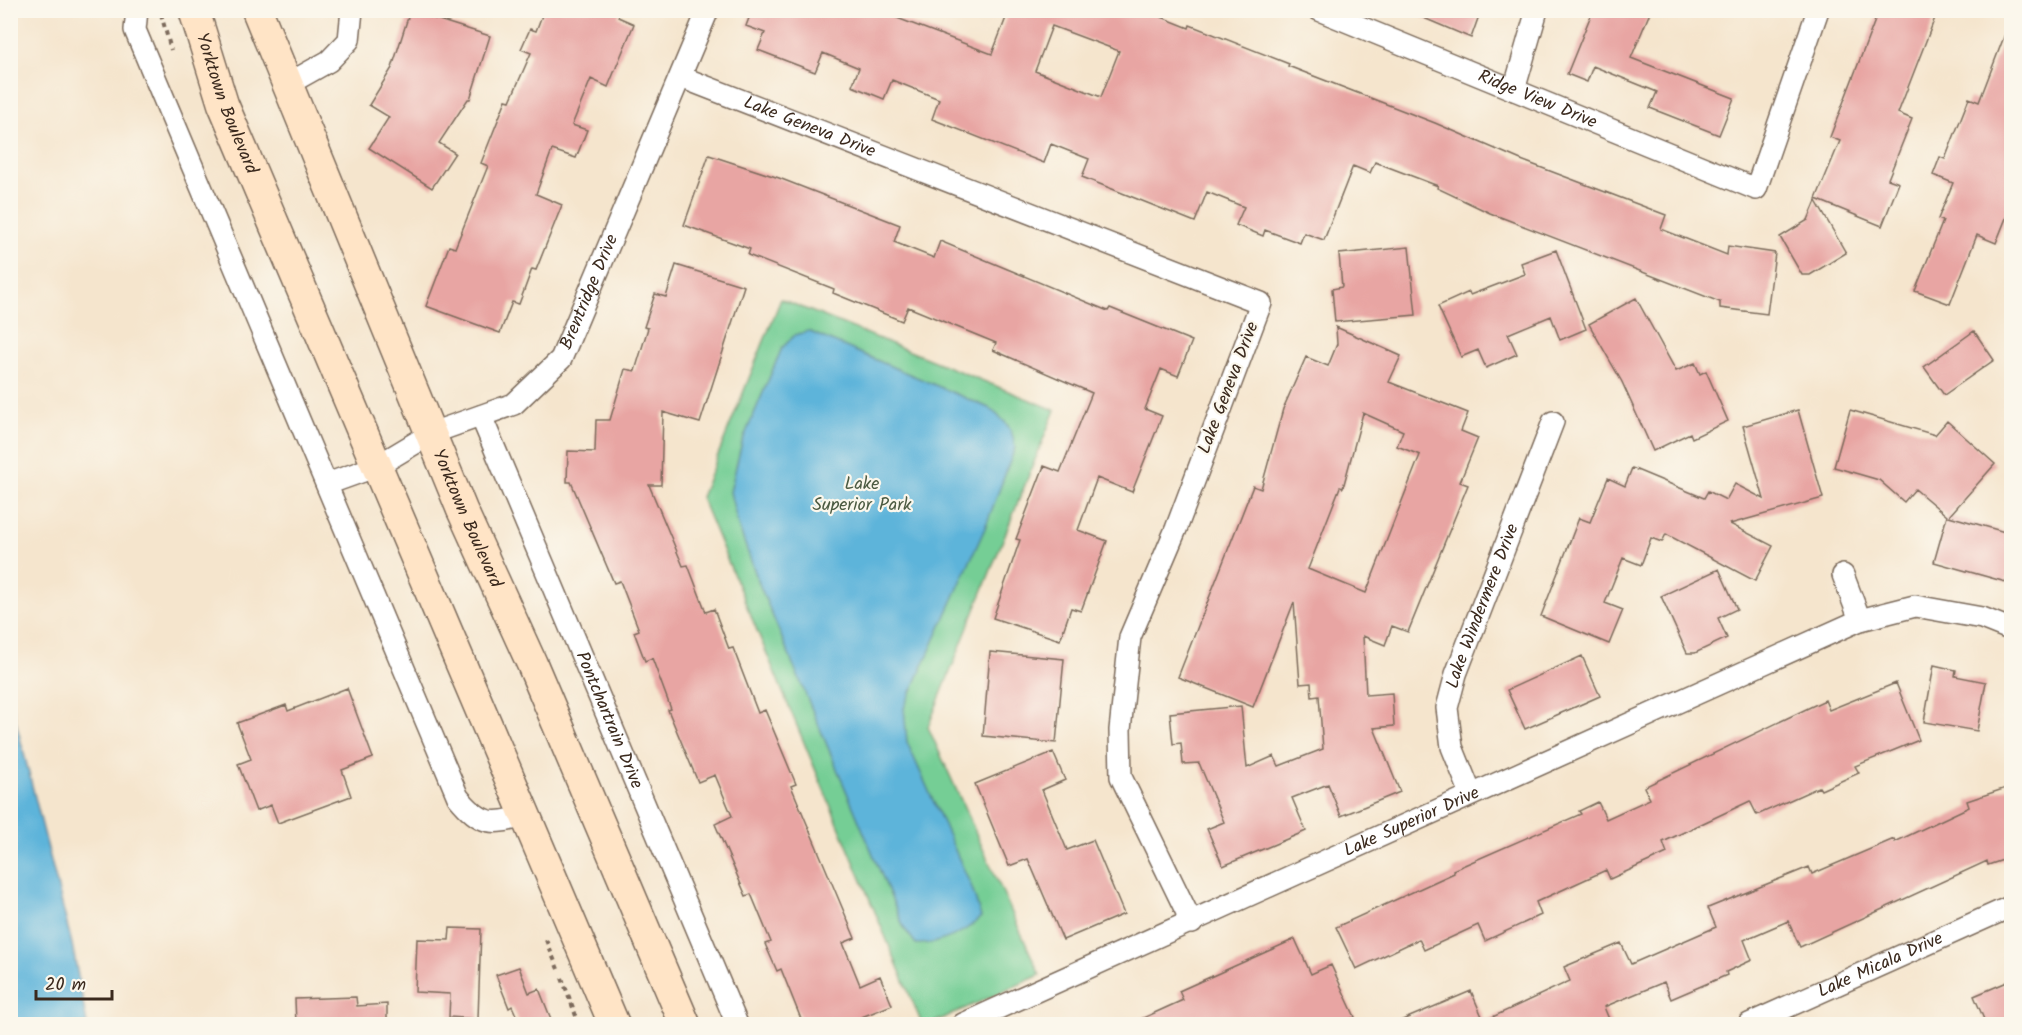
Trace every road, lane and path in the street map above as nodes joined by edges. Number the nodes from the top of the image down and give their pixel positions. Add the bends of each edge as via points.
1 (137, 10) edge
2 (194, 10) edge
3 (257, 10) edge
4 (352, 10) edge
5 (708, 10) edge
6 (1319, 10) edge
7 (1537, 10) edge
8 (1818, 10) edge
9 (681, 77) junction
10 (288, 84) junction
11 (1514, 90) junction
12 (481, 416) junction
13 (1552, 422) dead end
14 (432, 433) junction
15 (377, 466) junction
16 (327, 484) junction
17 (1843, 575) dead end
18 (1860, 620) junction
19 (2012, 630) edge
20 (1471, 795) junction
21 (527, 816) junction
22 (2012, 906) edge
23 (1191, 923) junction
24 (614, 1024) edge
25 (685, 1024) edge
26 (737, 1024) edge
27 (963, 1024) edge
28 (1749, 1024) edge

1 - 16 street via 135,30
2 - 15 main road, Yorktown Boulevard via 223,104
3 - 10 main road, Yorktown Boulevard
4 - 10 street via 349,40 329,61
5 - 9 street, Brentridge Drive
6 - 11 street, Ridge View Drive
7 - 11 street
8 - 11 street, Ridge View Drive via 1756,189
9 - 12 street, Brentridge Drive via 561,360 514,404
9 - 23 street, Lake Geneva Drive via 1261,303 1176,529 1130,637 1120,730 1121,777
10 - 14 main road, Yorktown Boulevard
12 - 14 street, Brentridge Drive
12 - 26 street, Pontchartrain Drive
13 - 20 street, Lake Windermere Drive via 1456,674 1447,708 1452,747
14 - 15 street, Brentridge Drive
14 - 25 main road, Yorktown Boulevard
15 - 16 street, Brentridge Drive
15 - 21 main road, Yorktown Boulevard
16 - 21 street via 458,797 475,818 498,822
17 - 18 street
18 - 19 street, Lake Superior Drive via 1915,606 1982,618
18 - 20 street, Lake Superior Drive
20 - 23 street, Lake Superior Drive
21 - 24 main road, Yorktown Boulevard
22 - 28 street, Lake Micala Drive
23 - 27 street, Lake Superior Drive

